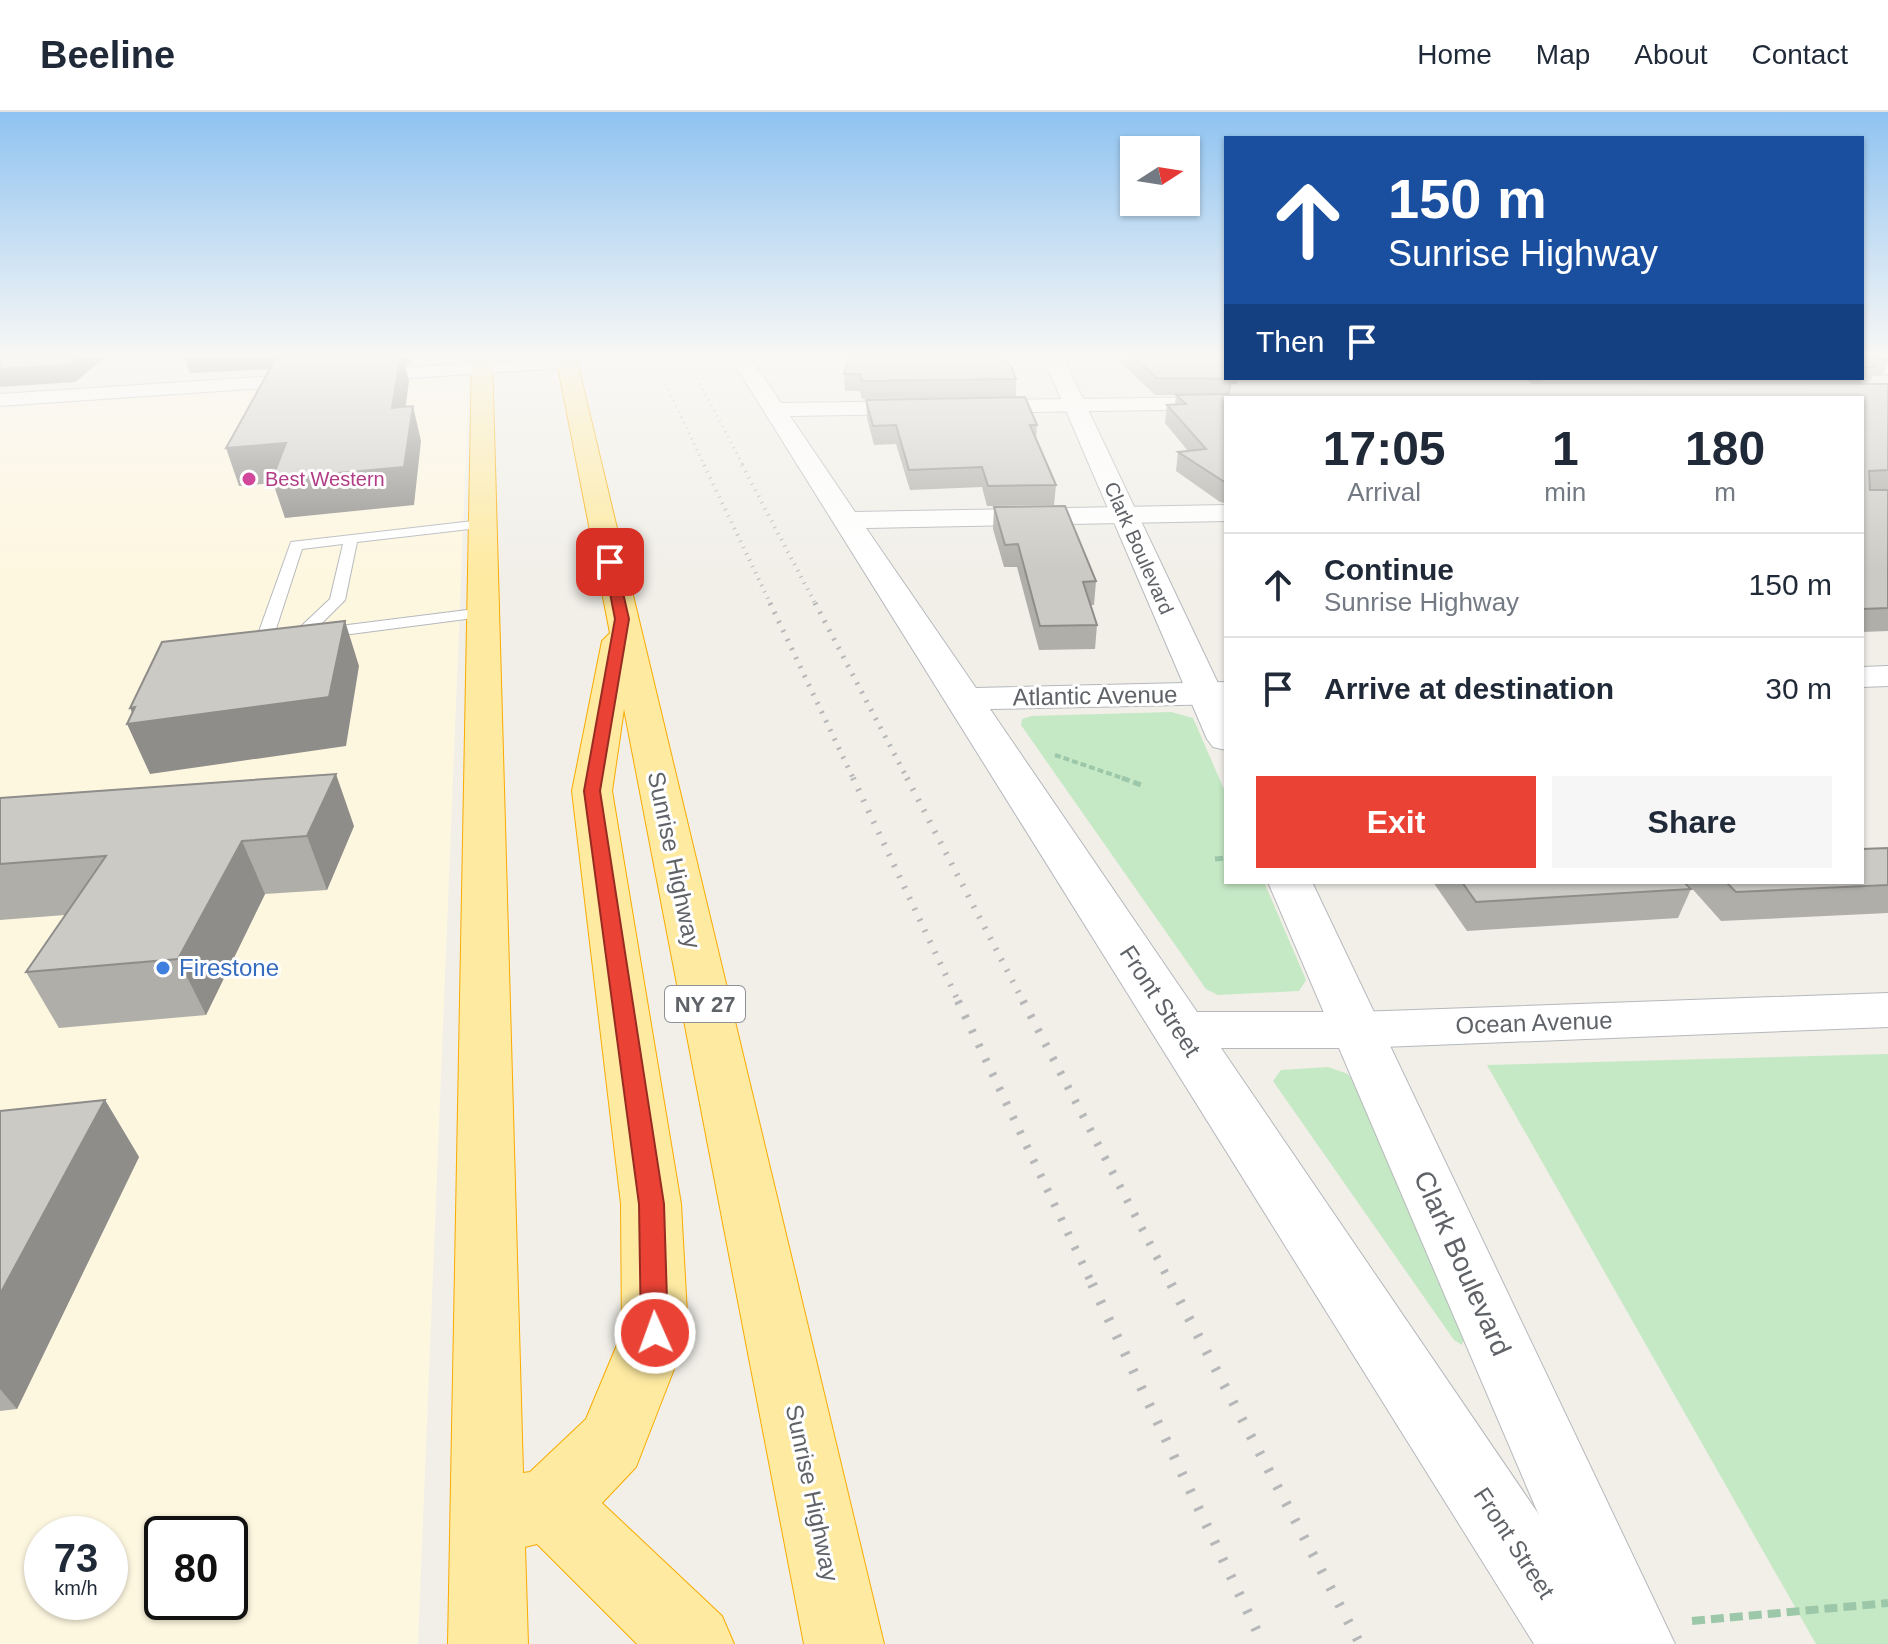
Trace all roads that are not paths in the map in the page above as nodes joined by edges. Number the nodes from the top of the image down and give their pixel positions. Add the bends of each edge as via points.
1 (482, 428) edge
2 (581, 428) edge
3 (787, 428) edge
4 (1085, 428) edge
5 (1224, 513) edge
6 (1124, 515) junction
7 (847, 520) junction
8 (482, 524) junction
9 (351, 538) junction
10 (483, 613) junction
11 (622, 619) junction
12 (301, 635) junction
13 (1888, 676) edge
14 (1864, 677) edge
15 (1216, 694) edge
16 (963, 699) junction
17 (1224, 730) edge
18 (1291, 884) edge
19 (1888, 1010) edge
20 (1179, 1030) junction
21 (1357, 1030) junction
22 (518, 1512) junction
23 (1614, 1638) edge
24 (488, 1644) edge
25 (694, 1644) edge
26 (844, 1644) edge

1 - 8 highway
2 - 11 highway, Sunrise Highway / NY 27
3 - 7 street, Front Street
4 - 6 street, Clark Boulevard
5 - 6 street
6 - 7 street
6 - 15 street, Clark Boulevard
7 - 16 street, Front Street
8 - 9 lane
8 - 10 highway
9 - 12 lane via 337,600
9 - 12 lane via 294,546 265,637
10 - 12 lane
10 - 22 highway
11 - 22 highway via 592,791 651,1204 655,1333 611,1443
11 - 26 highway, Sunrise Highway / NY 27
13 - 14 street
15 - 16 street, Atlantic Avenue
15 - 17 street, Clark Boulevard
16 - 20 street, Front Street
18 - 21 street, Clark Boulevard
19 - 21 street, Ocean Avenue
20 - 21 street, Ocean Avenue
20 - 23 street, Front Street
21 - 23 street, Clark Boulevard
22 - 24 highway
22 - 25 highway

